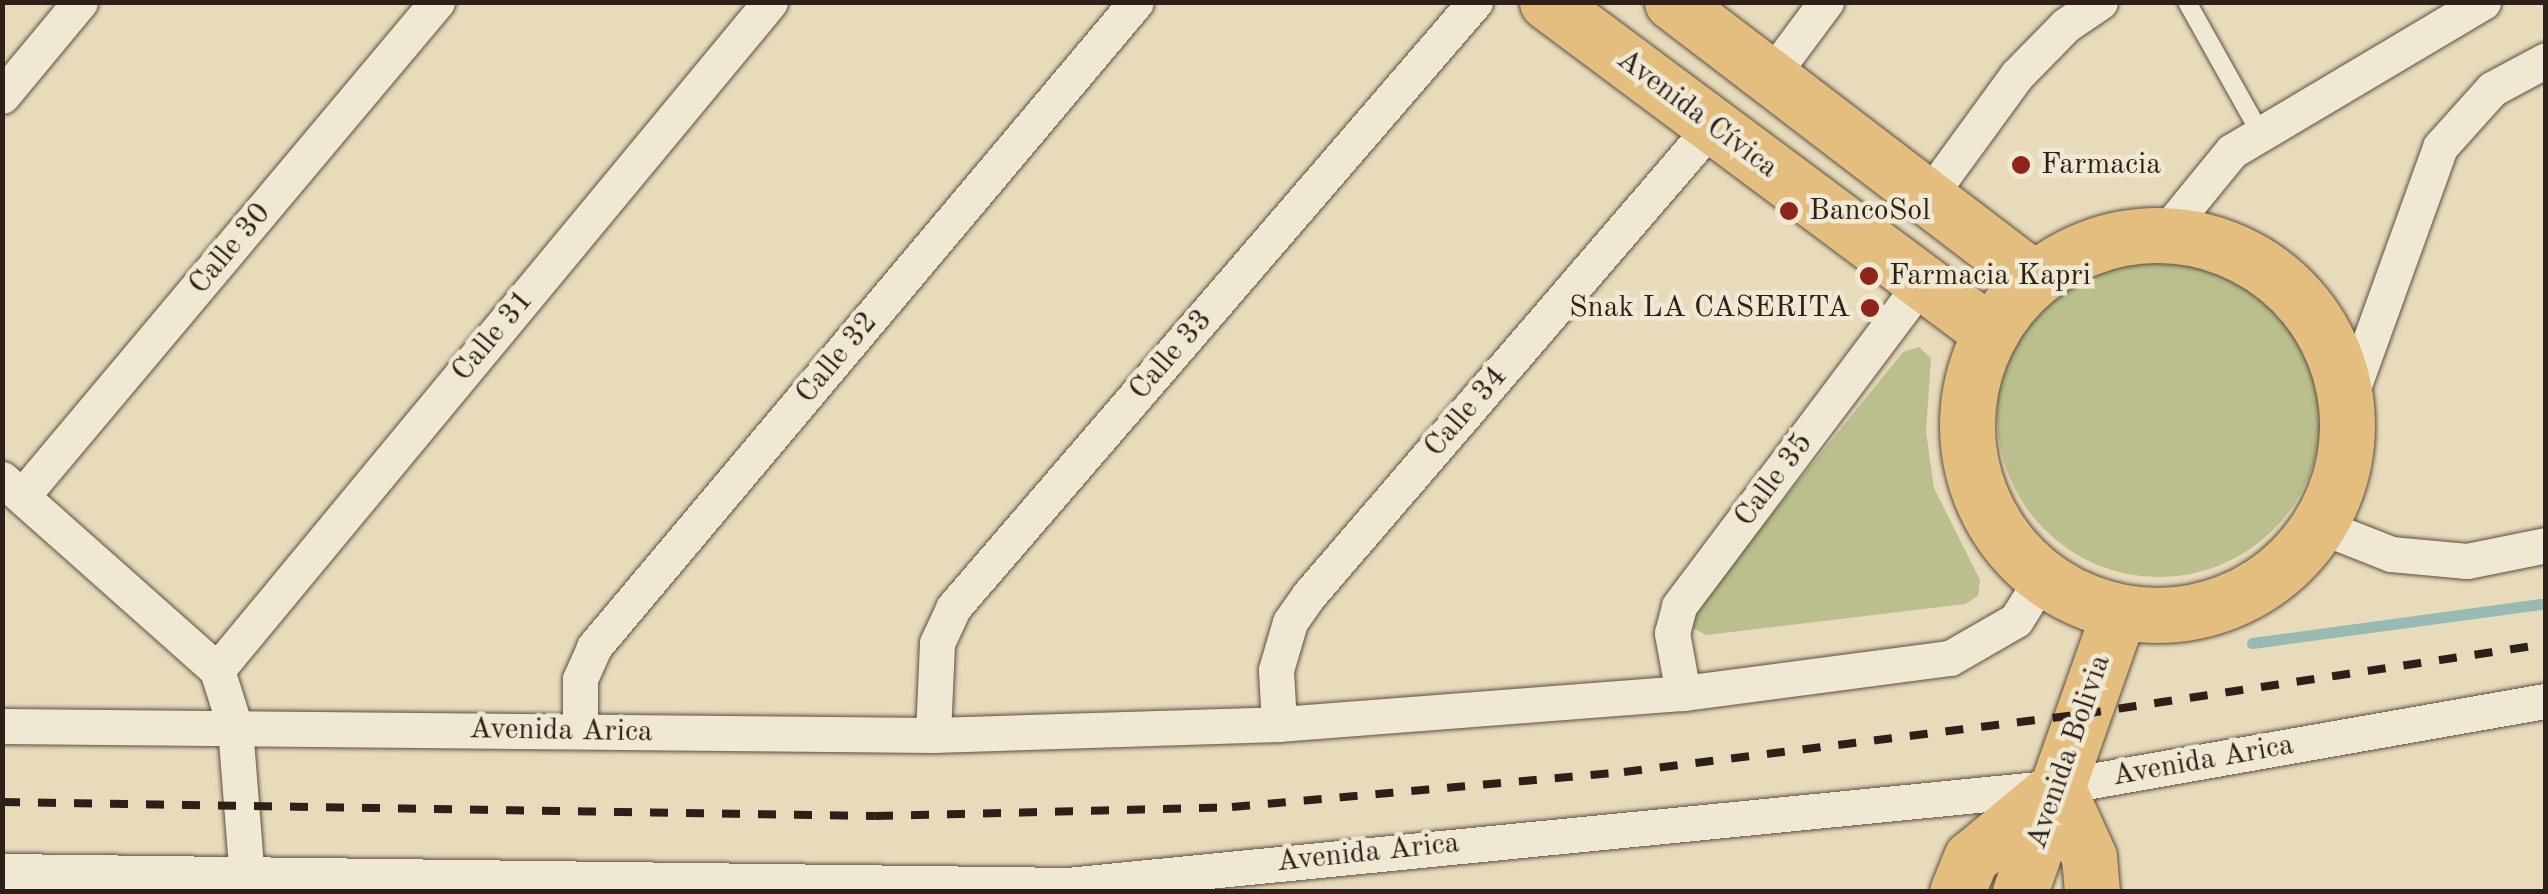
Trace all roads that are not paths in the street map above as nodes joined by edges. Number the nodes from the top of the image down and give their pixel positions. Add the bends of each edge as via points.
1 (80, 2) edge
2 (437, 2) edge
3 (770, 2) edge
4 (1136, 2) edge
5 (1475, 2) edge
6 (1547, 2) edge
7 (1672, 2) edge
8 (1826, 2) edge
9 (2100, 2) edge
10 (2187, 2) edge
11 (2483, 2) edge
12 (2546, 60) edge
13 (1770, 77) junction
14 (2, 96) edge
15 (1713, 125) junction
16 (2259, 131) junction
17 (1928, 197) junction
18 (2164, 234) junction
19 (2034, 279) junction
20 (1922, 282) junction
21 (1990, 333) junction
22 (2346, 407) junction
23 (12, 487) edge
24 (2320, 526) junction
25 (2546, 544) edge
26 (2042, 577) junction
27 (2119, 612) junction
28 (217, 670) junction
29 (1683, 693) junction
30 (2546, 701) edge
31 (1279, 724) junction
32 (2, 726) edge
33 (235, 727) junction
34 (580, 731) junction
35 (934, 735) junction
36 (2057, 787) junction
37 (2, 871) edge
38 (248, 883) edge
39 (1957, 892) edge
40 (2020, 892) edge
41 (2092, 892) edge

1 - 14 street
2 - 23 street, Calle 30
3 - 28 street, Calle 31
4 - 34 street, Calle 32 via 594,647 580,678
5 - 35 street, Calle 33 via 954,608 937,643
6 - 15 main road, Avenida Cívica
7 - 13 main road
8 - 13 street
9 - 17 street via 2066,24 2017,76
10 - 16 lane
11 - 16 street
12 - 22 street via 2492,89 2440,147
13 - 17 main road
15 - 20 main road, Avenida Cívica
15 - 31 street, Calle 34 via 1290,622 1276,670
16 - 18 street via 2202,179
17 - 19 main road
18 - 19 main road via 2118,238 2073,254
18 - 22 main road via 2230,249 2287,286 2328,341
19 - 21 main road
20 - 21 main road, Avenida Cívica
20 - 29 street, Calle 35 via 1679,606 1672,633
21 - 26 main road via 1972,390 1971,464 2010,546
22 - 24 main road via 2337,489
23 - 28 street
24 - 25 street via 2391,554 2467,561
24 - 27 main road via 2290,562 2225,603 2165,616
26 - 27 main road
26 - 29 street, Avenida Arica via 2016,620 1950,658
27 - 36 main road, Avenida Bolivia
28 - 33 street
29 - 31 street, Avenida Arica
30 - 36 street, Avenida Arica
31 - 35 street, Avenida Arica
32 - 33 street, Avenida Arica
33 - 34 street, Avenida Arica
33 - 38 street
34 - 35 street, Avenida Arica
36 - 38 street, Avenida Arica via 1068,885
36 - 39 main road via 1971,858
36 - 40 main road, Avenida Bolivia
36 - 41 main road via 2088,857
37 - 38 street, Avenida Arica

